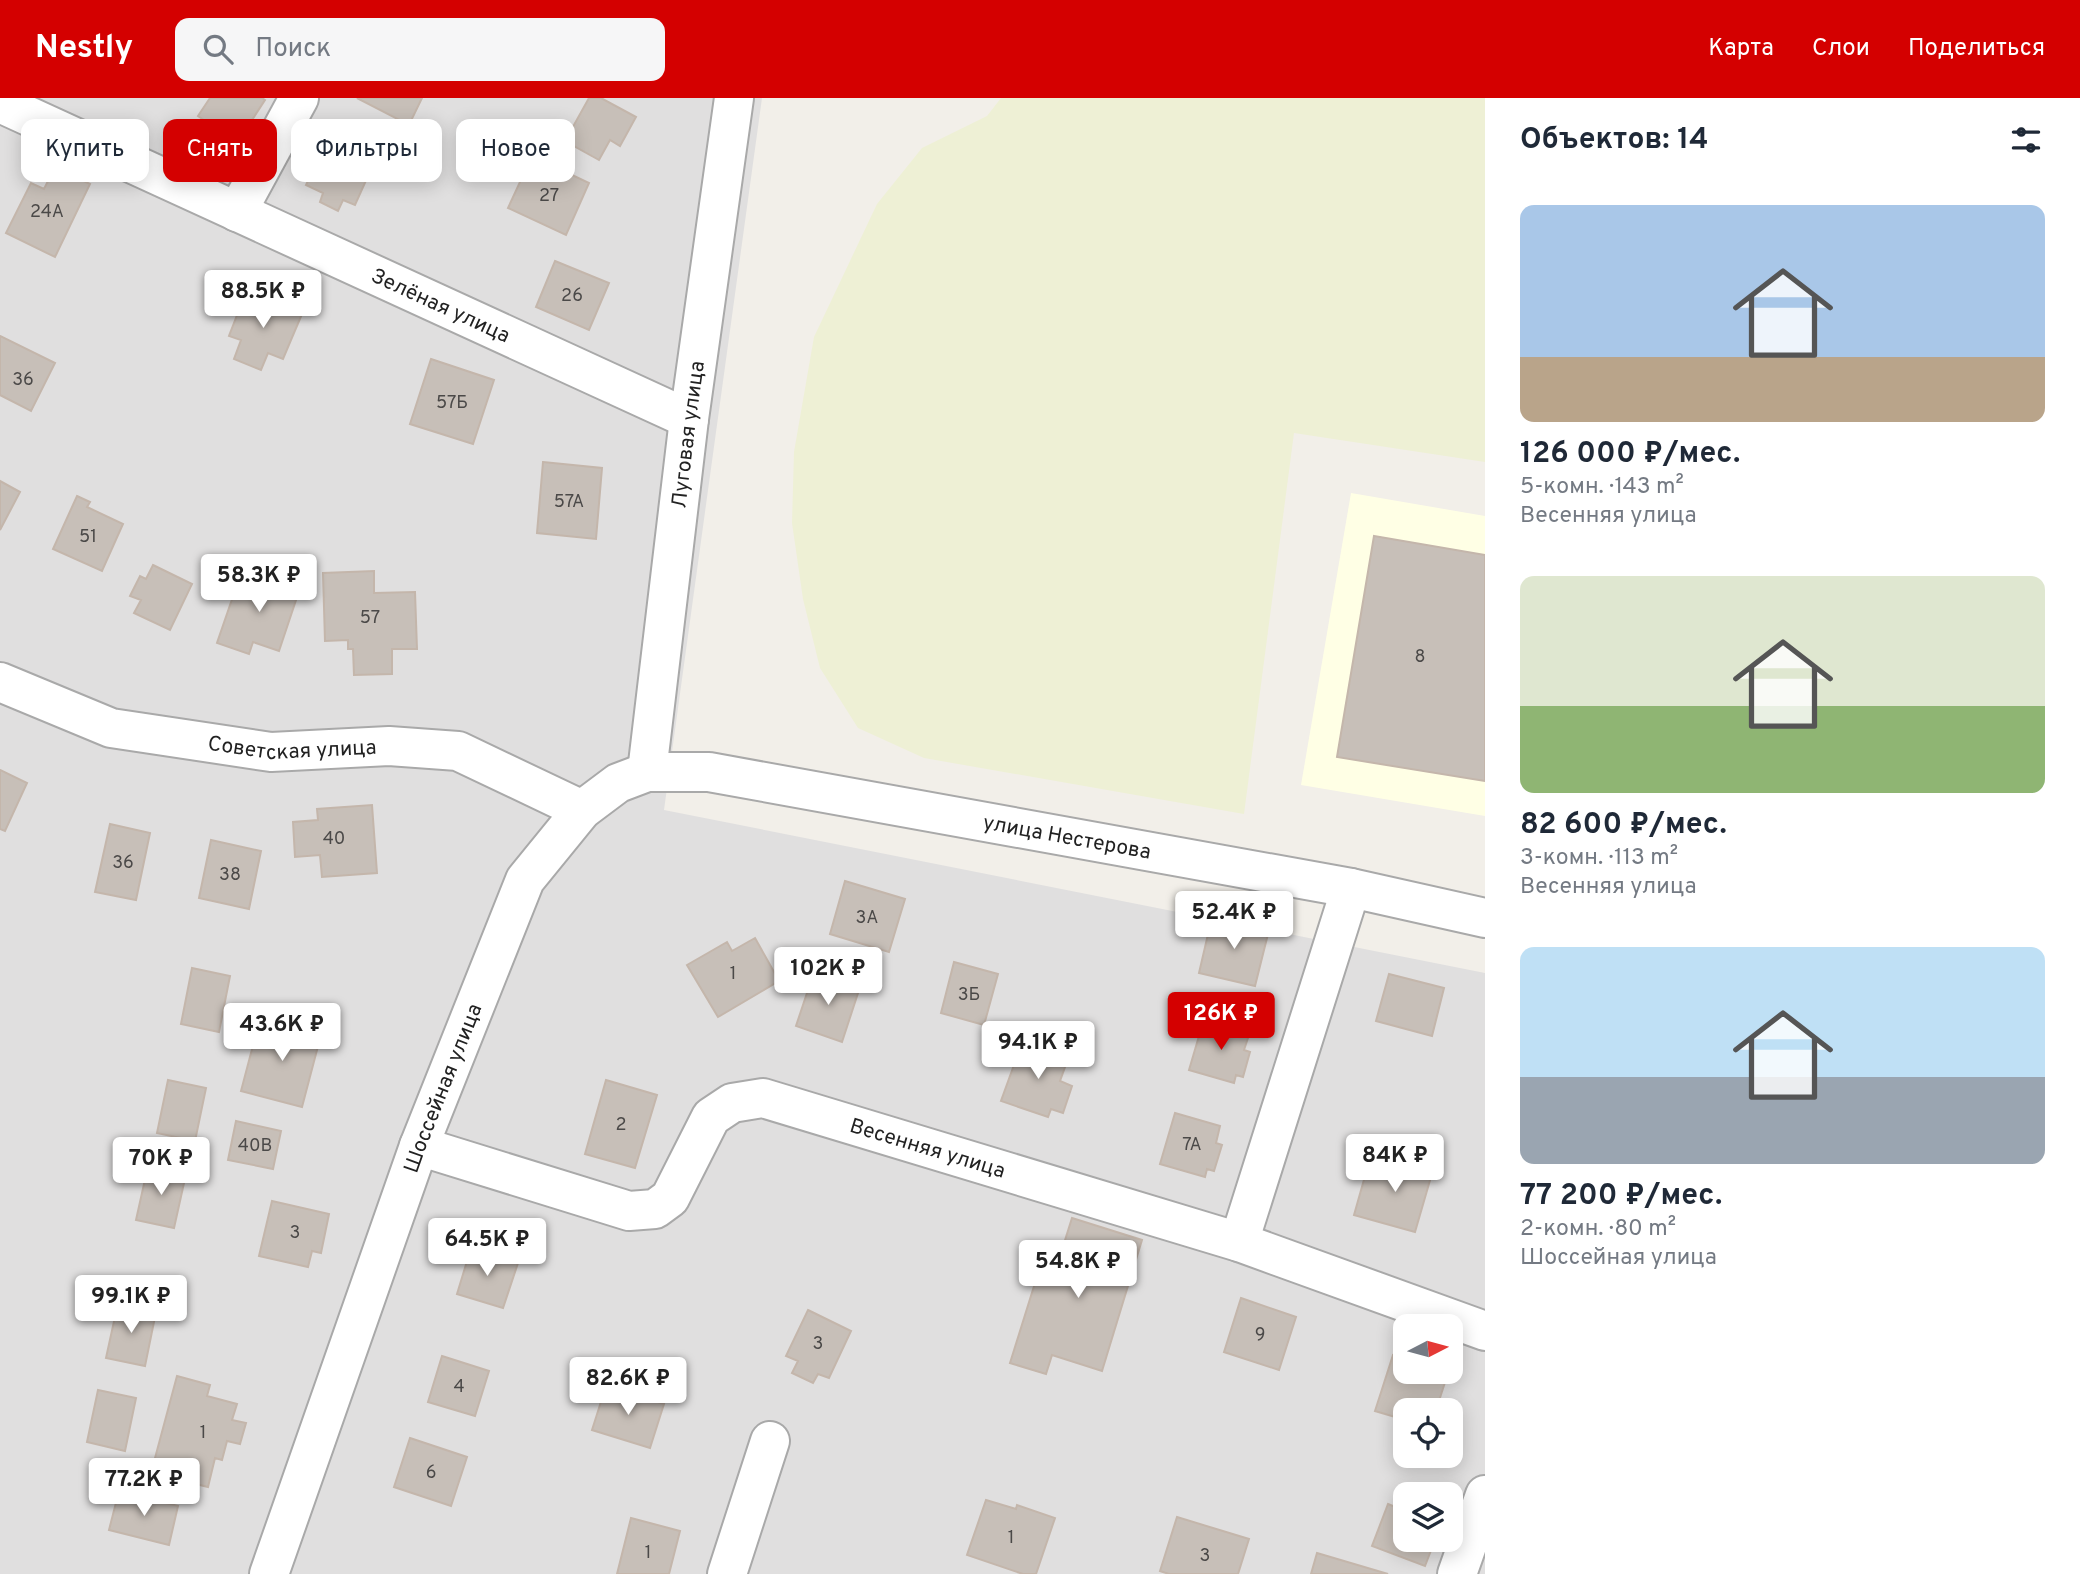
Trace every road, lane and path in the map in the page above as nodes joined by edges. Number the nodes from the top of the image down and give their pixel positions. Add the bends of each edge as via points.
1 (299, 98) edge
2 (734, 98) edge
3 (0, 103) edge
4 (237, 212) junction
5 (689, 419) junction
6 (0, 682) edge
7 (647, 772) junction
8 (582, 810) junction
9 (1351, 888) junction
10 (1485, 918) edge
11 (419, 1146) junction
12 (1239, 1242) junction
13 (1485, 1331) edge
14 (771, 1441) dead end
15 (1485, 1495) edge
16 (268, 1574) edge
17 (727, 1574) edge
18 (1457, 1574) edge

1 - 4 street
2 - 5 street, Луговая улица
3 - 4 street, Зелёная улица
4 - 5 street, Зелёная улица
5 - 7 street, Луговая улица
6 - 8 street, Советская улица via 111,728 271,752 389,746 458,751
7 - 8 street, Шоссейная улица via 618,783
7 - 9 street, улица Нестерова via 709,772
8 - 11 street, Шоссейная улица via 525,880
9 - 10 street, улица Нестерова
9 - 12 street
11 - 12 street, Весенняя улица via 629,1211 655,1209 670,1198 711,1117 732,1103 763,1098
11 - 16 street, Шоссейная улица
12 - 13 street, Весенняя улица
14 - 17 street
15 - 18 street

